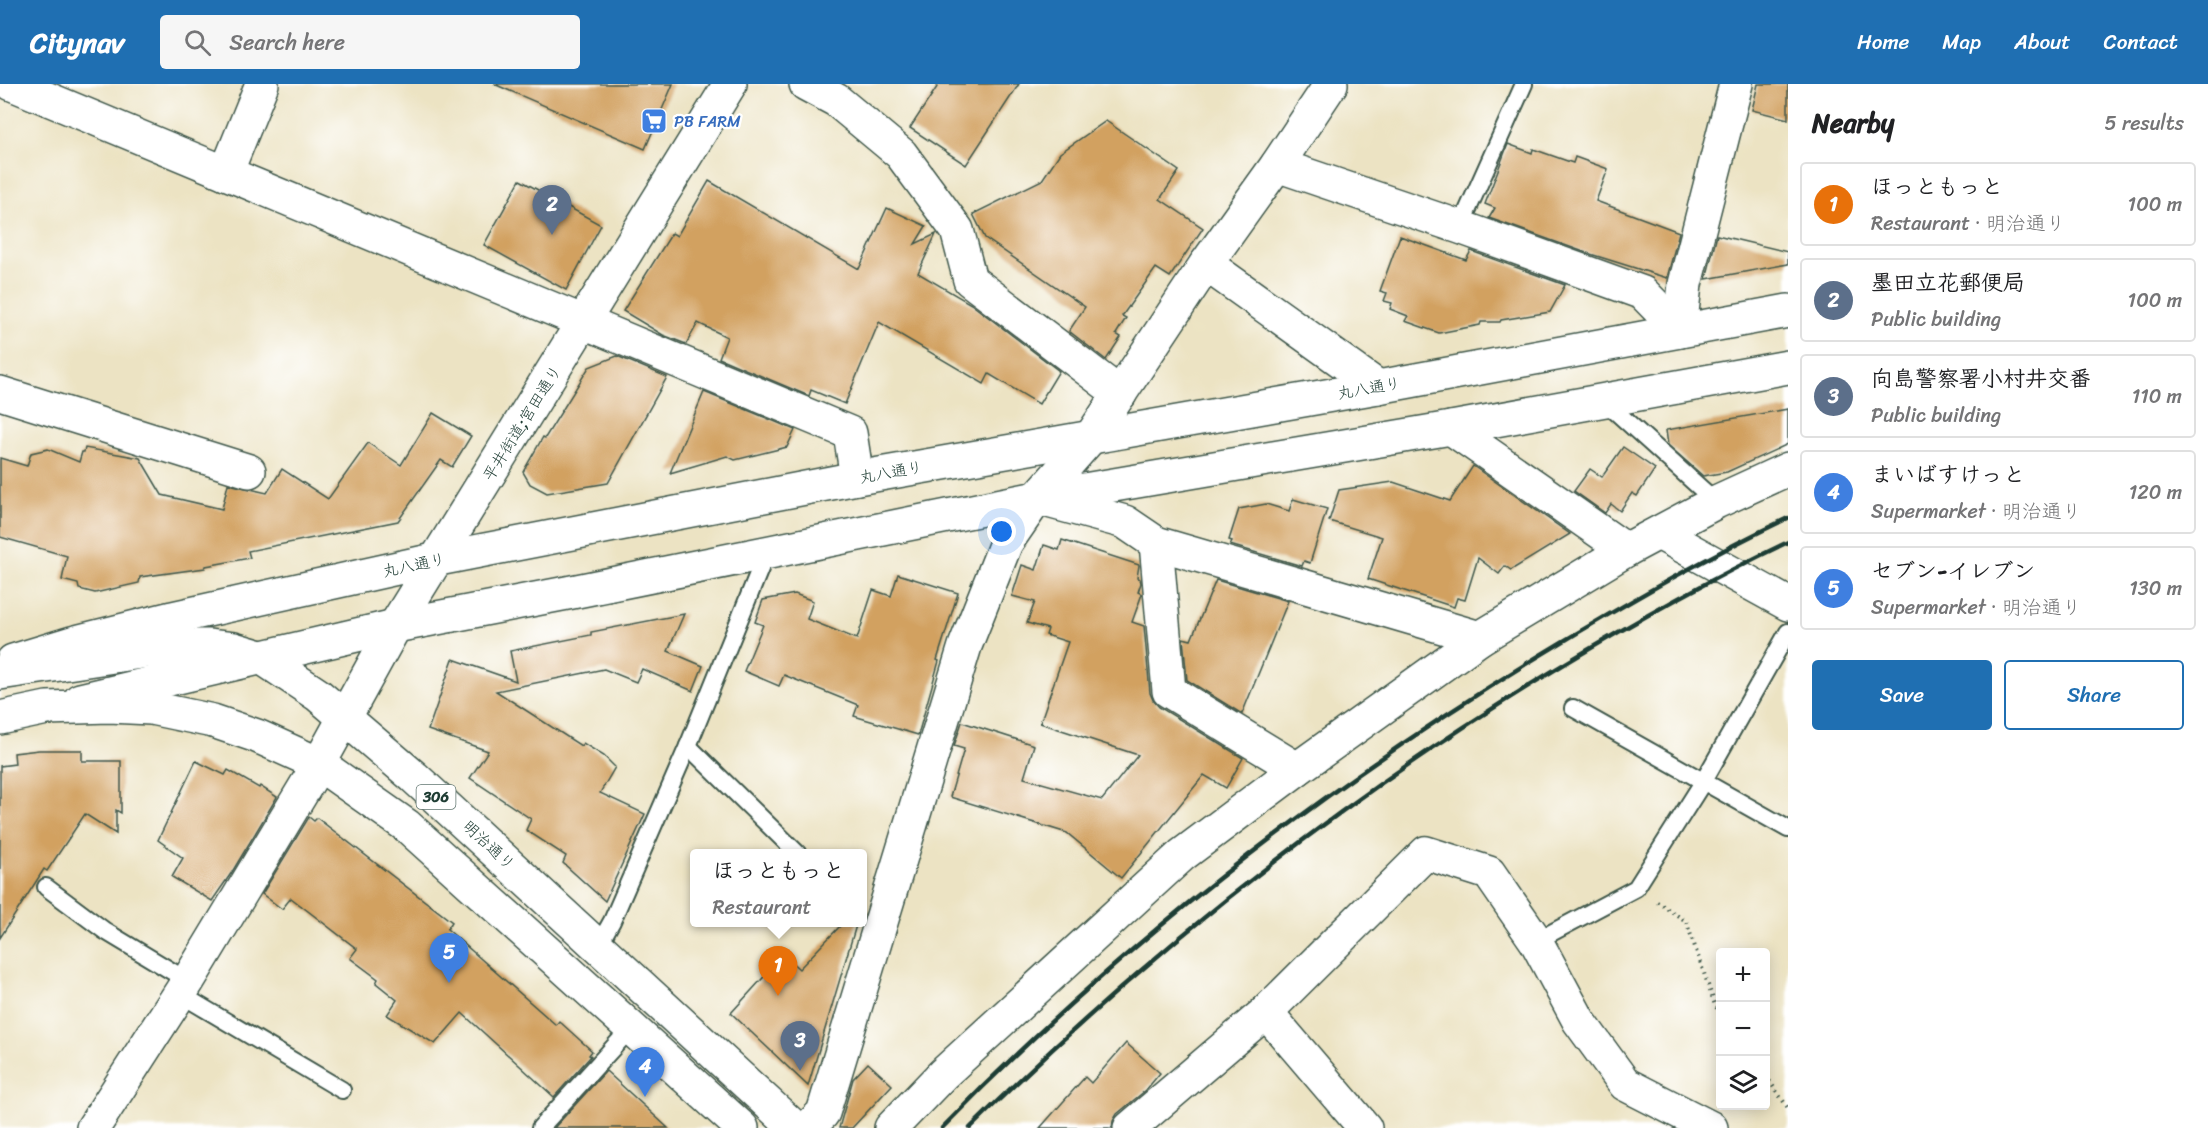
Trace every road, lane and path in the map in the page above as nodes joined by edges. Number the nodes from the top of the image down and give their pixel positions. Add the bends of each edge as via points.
1 (12, 84) edge
2 (262, 84) edge
3 (730, 84) edge
4 (807, 84) edge
5 (1331, 84) edge
6 (1524, 84) edge
7 (1736, 84) edge
8 (1277, 165) junction
9 (226, 173) junction
10 (1460, 227) junction
11 (1206, 264) junction
12 (1788, 311) edge
13 (584, 322) junction
14 (1680, 331) junction
15 (1788, 367) edge
16 (1378, 387) junction
17 (0, 393) edge
18 (1120, 394) junction
19 (1604, 401) junction
20 (1451, 428) junction
21 (1091, 437) junction
22 (1788, 469) edge
23 (249, 471) dead end
24 (858, 478) junction
25 (1037, 498) junction
26 (1716, 502) junction
27 (1659, 532) junction
28 (1156, 543) junction
29 (1626, 550) junction
30 (766, 554) junction
31 (438, 559) junction
32 (1788, 604) edge
33 (395, 626) junction
34 (1788, 632) edge
35 (1480, 638) junction
36 (261, 657) junction
37 (0, 665) edge
38 (0, 673) edge
39 (47, 708) junction
40 (1573, 708) dead end
41 (346, 717) junction
42 (0, 718) edge
43 (688, 746) junction
44 (319, 764) junction
45 (1297, 769) junction
46 (1703, 782) junction
47 (1788, 829) edge
48 (793, 849) edge
49 (46, 887) dead end
50 (1636, 888) junction
51 (870, 925) edge
52 (1536, 941) junction
53 (598, 946) junction
54 (184, 987) junction
55 (1716, 1007) edge
56 (1266, 1012) junction
57 (631, 1028) junction
58 (1770, 1082) edge
59 (342, 1090) dead end
60 (1788, 1108) edge
61 (93, 1128) edge
62 (540, 1128) edge
63 (742, 1128) edge
64 (795, 1128) edge
65 (808, 1128) edge
66 (891, 1128) edge
67 (1130, 1128) edge
68 (1365, 1128) edge
69 (1711, 1128) edge

1 - 9 street
2 - 9 street
3 - 13 street, 平井街道;宮田通り
4 - 18 street via 836,100 901,154 957,230 970,280
5 - 8 street
6 - 10 lane
7 - 14 street via 1684,284
8 - 10 street
8 - 11 street
9 - 13 street
10 - 14 street via 1643,293
11 - 16 street
11 - 18 street
12 - 14 street, 丸八通り
13 - 24 street via 850,433
13 - 31 street, 平井街道;宮田通り
14 - 16 street, 丸八通り
15 - 19 street
16 - 21 street, 丸八通り
17 - 23 street
18 - 21 street
19 - 20 street
19 - 26 lane
20 - 25 street
20 - 29 street
21 - 24 street, 丸八通り
21 - 25 street
22 - 26 street
24 - 31 street, 丸八通り
25 - 28 street via 1125,522
25 - 30 street
25 - 51 street via 1006,543 965,646
26 - 27 street
27 - 29 street
27 - 32 street
28 - 35 street
28 - 45 street via 1169,692
29 - 35 street
30 - 33 street
30 - 43 lane
31 - 33 street, 平井街道;宮田通り
31 - 37 street, 丸八通り via 161,621
33 - 36 street
33 - 41 street, 平井街道;宮田通り
34 - 46 lane
35 - 45 street
36 - 38 street, 明治通り / 306 via 207,646 181,646
36 - 39 street
36 - 41 street, 明治通り / 306
39 - 42 street, 306
39 - 44 street, 306 via 109,705 172,712 246,732
40 - 46 lane
41 - 44 street, 平井街道;宮田通り
41 - 53 street, 明治通り / 306
43 - 48 lane
43 - 53 lane
44 - 54 street, 平井街道;宮田通り
44 - 57 street, 306 via 406,826
45 - 66 street via 1182,855 942,1074
46 - 47 lane
46 - 50 lane
49 - 54 lane
50 - 52 lane
50 - 55 path via 1686,921
51 - 65 street via 823,1113
52 - 56 street via 1489,873 1426,853
52 - 69 street via 1580,1021 1625,1084
53 - 64 street, 明治通り / 306
54 - 59 lane
54 - 61 street, 平井街道;宮田通り
56 - 67 street
56 - 68 street
57 - 62 lane
57 - 63 street, 306
58 - 60 path

